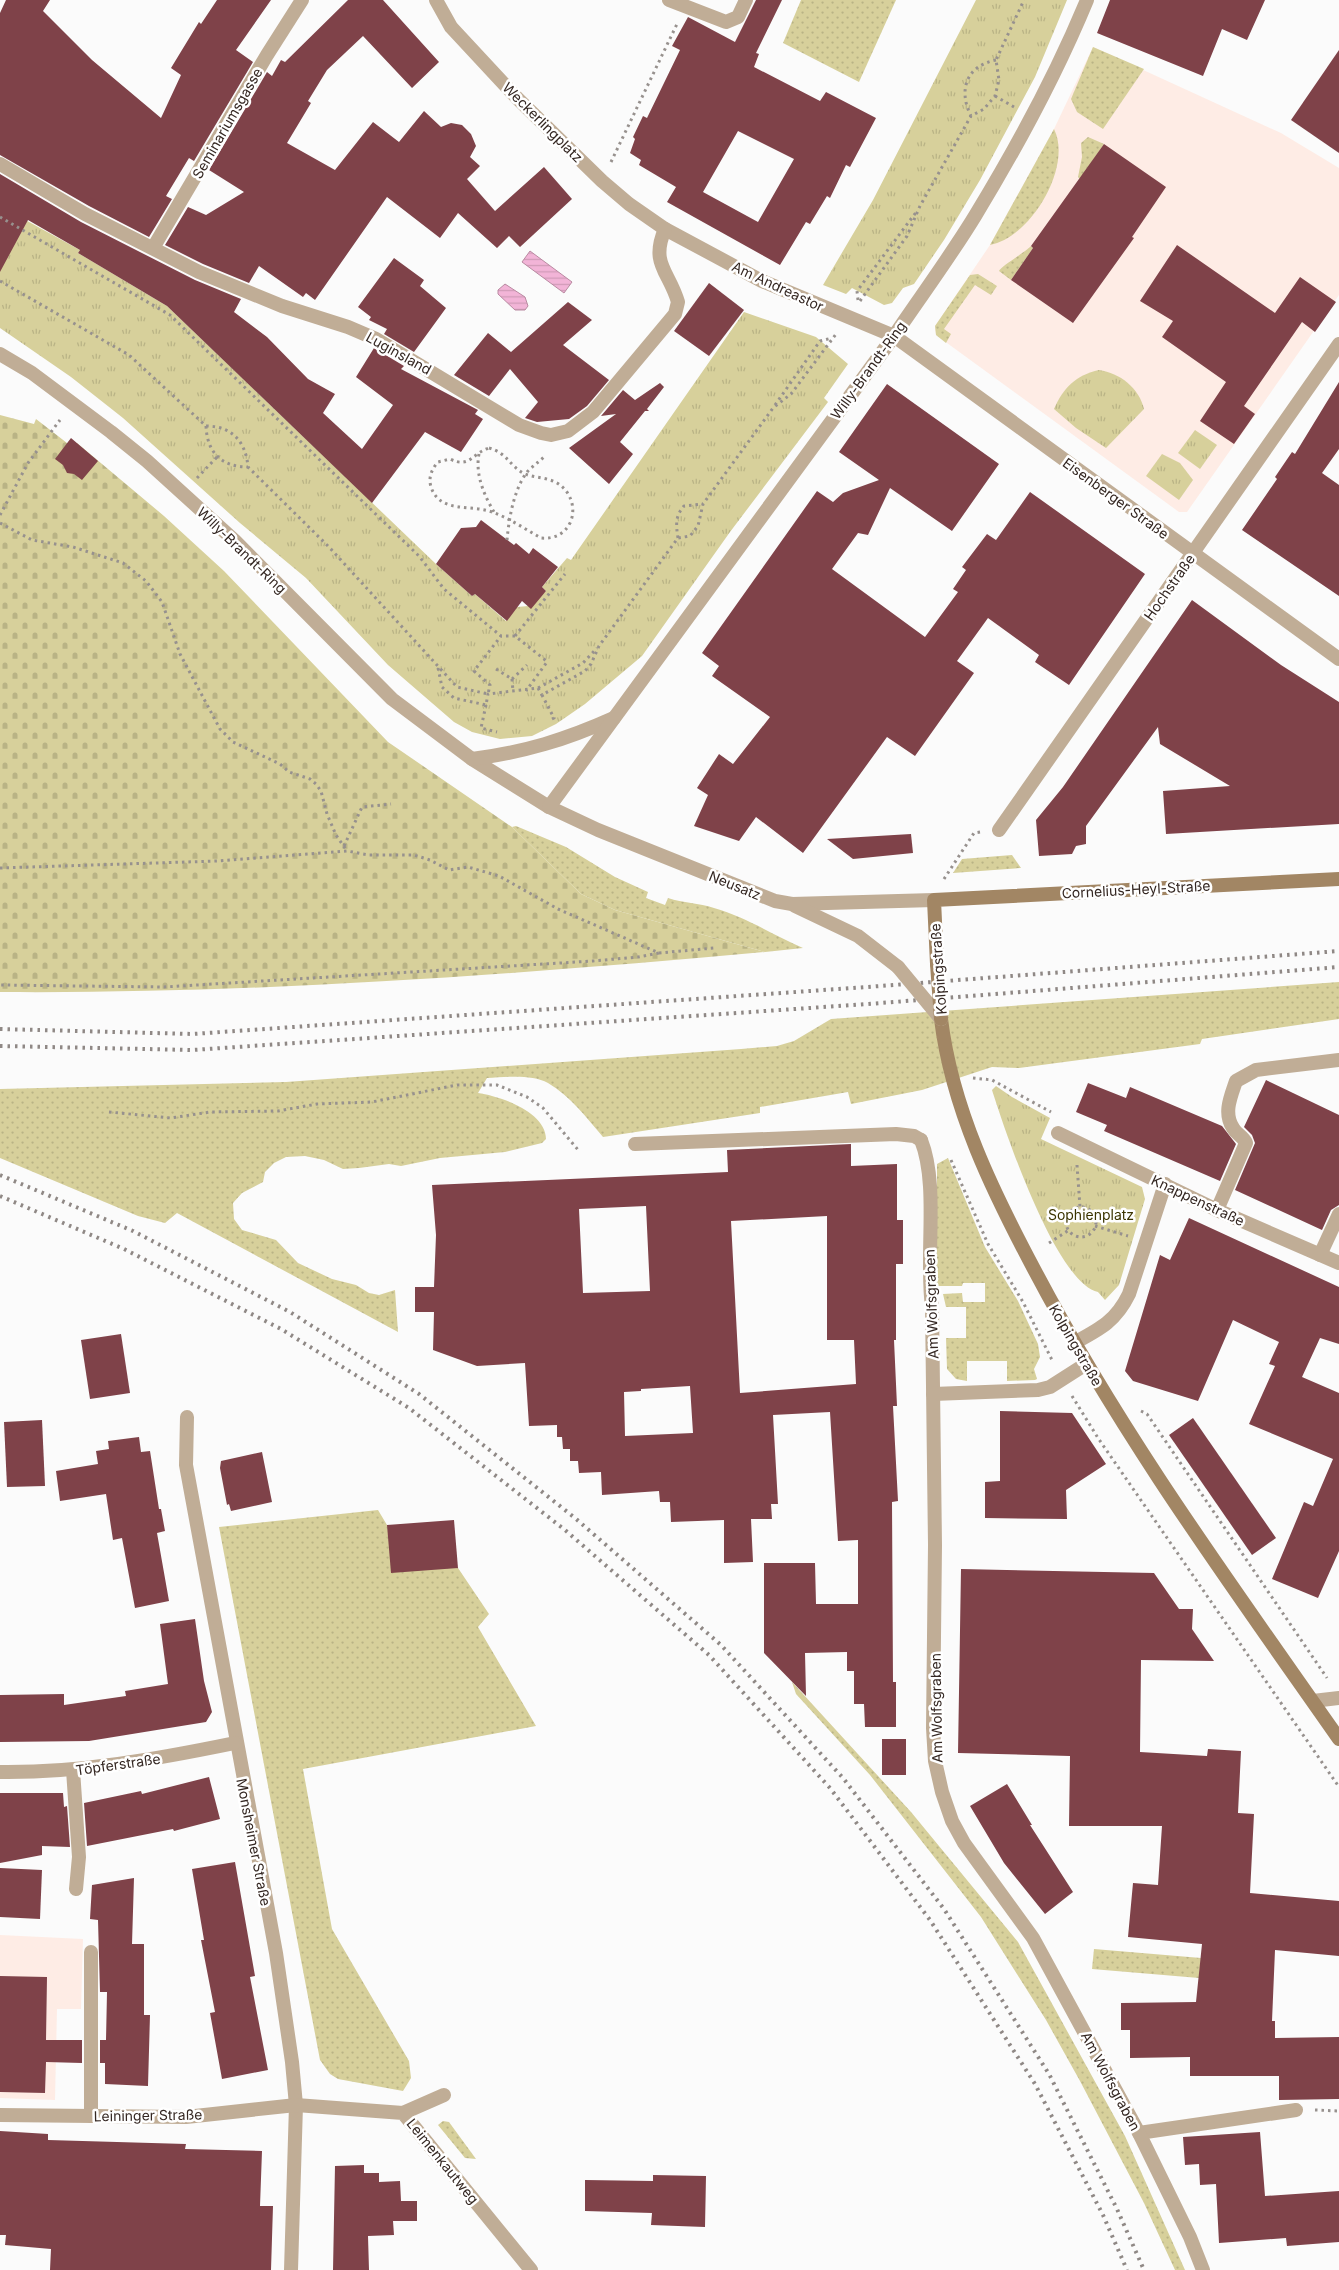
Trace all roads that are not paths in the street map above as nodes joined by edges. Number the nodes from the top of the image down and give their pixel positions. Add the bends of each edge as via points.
1 (302, 0) edge
2 (436, 0) edge
3 (669, 0) edge
4 (746, 0) edge
5 (1087, 0) edge
6 (0, 164) edge
7 (665, 229) junction
8 (153, 248) junction
9 (894, 336) junction
10 (1339, 344) edge
11 (0, 354) edge
12 (1334, 363) edge
13 (1192, 554) junction
14 (1339, 659) edge
15 (615, 718) junction
16 (472, 760) junction
17 (549, 807) junction
18 (999, 830) road end
19 (1339, 879) edge
20 (934, 900) junction
21 (792, 904) junction
22 (941, 1018) junction
23 (1339, 1060) edge
24 (1058, 1133) road end
25 (635, 1144) dead end
26 (1165, 1184) junction
27 (1217, 1210) junction
28 (1339, 1214) edge
29 (1320, 1255) junction
30 (1339, 1263) edge
31 (1074, 1343) junction
32 (1086, 1364) junction
33 (933, 1394) junction
34 (187, 1417) dead end
35 (1339, 1698) edge
36 (1313, 1701) junction
37 (1339, 1739) edge
38 (235, 1743) junction
39 (73, 1770) junction
40 (0, 1772) edge
41 (76, 1889) dead end
42 (91, 1952) dead end
43 (444, 2095) dead end
44 (296, 2105) junction
45 (1296, 2110) dead end
46 (403, 2113) junction
47 (0, 2116) edge
48 (92, 2116) junction
49 (1139, 2134) junction
50 (291, 2270) edge
51 (531, 2270) edge
52 (1203, 2270) edge

1 - 8 street, Seminariumsgasse
2 - 7 street, Weckerlingplatz via 451,27 518,99 602,181
3 - 4 street via 721,22 738,16
5 - 9 street, Willy-Brandt-Ring via 1032,117 975,216
6 - 8 street, Luginsland via 85,214
7 - 8 street, Luginsland via 658,248 678,302 675,314 593,412 568,431 551,435 519,425 376,339 282,306 199,272
7 - 9 street, Am Andreastor via 762,281
9 - 13 street, Eisenberger Straße
9 - 15 street, Willy-Brandt-Ring
10 - 12 street, Hochstraße
11 - 16 street, Willy-Brandt-Ring via 32,373 112,432 241,547 392,699
12 - 13 street, Hochstraße
13 - 14 street, Eisenberger Straße
13 - 18 street, Hochstraße
15 - 16 street, Willy-Brandt-Ring via 571,738 537,748
15 - 17 street, Willy-Brandt-Ring
16 - 17 street, Willy-Brandt-Ring
17 - 21 street, Neusatz via 775,901
19 - 20 main road, Cornelius-Heyl-Straße
20 - 21 street, Neusatz
20 - 22 main road, Kolpingstraße, bridge
21 - 22 street, bridge via 858,936 898,967
22 - 31 main road, Kolpingstraße via 953,1076 975,1144 1001,1206
23 - 27 street via 1256,1070 1236,1081 1228,1106 1231,1126 1246,1143
24 - 26 street, Knappenstraße
25 - 33 street, Am Wolfsgraben via 896,1134 921,1140 930,1174 928,1280 932,1307
26 - 27 street, Knappenstraße
26 - 31 street via 1121,1310 1107,1324
27 - 29 street, Knappenstraße
28 - 29 street
29 - 30 street, Knappenstraße
31 - 32 main road, Kolpingstraße
32 - 33 street via 1050,1387 1038,1390
32 - 36 main road, Kolpingstraße via 1136,1447
33 - 49 street, Am Wolfsgraben via 933,1728 935,1761 942,1792 964,1843 1033,1938
34 - 38 street, Monsheimer Straße via 186,1465
35 - 36 street
36 - 37 main road, Kolpingstraße
38 - 39 street, Töpferstraße
38 - 44 street, Monsheimer Straße via 276,1953
39 - 40 street, Töpferstraße
39 - 41 street via 79,1857
42 - 48 street
43 - 46 street
44 - 46 street, Leimenkautweg
44 - 48 street, Leininger Straße via 186,2117
44 - 50 street, Monsheimer Straße
45 - 49 street
46 - 51 street, Leimenkautweg
47 - 48 street, Leininger Straße
49 - 52 street, Am Wolfsgraben

